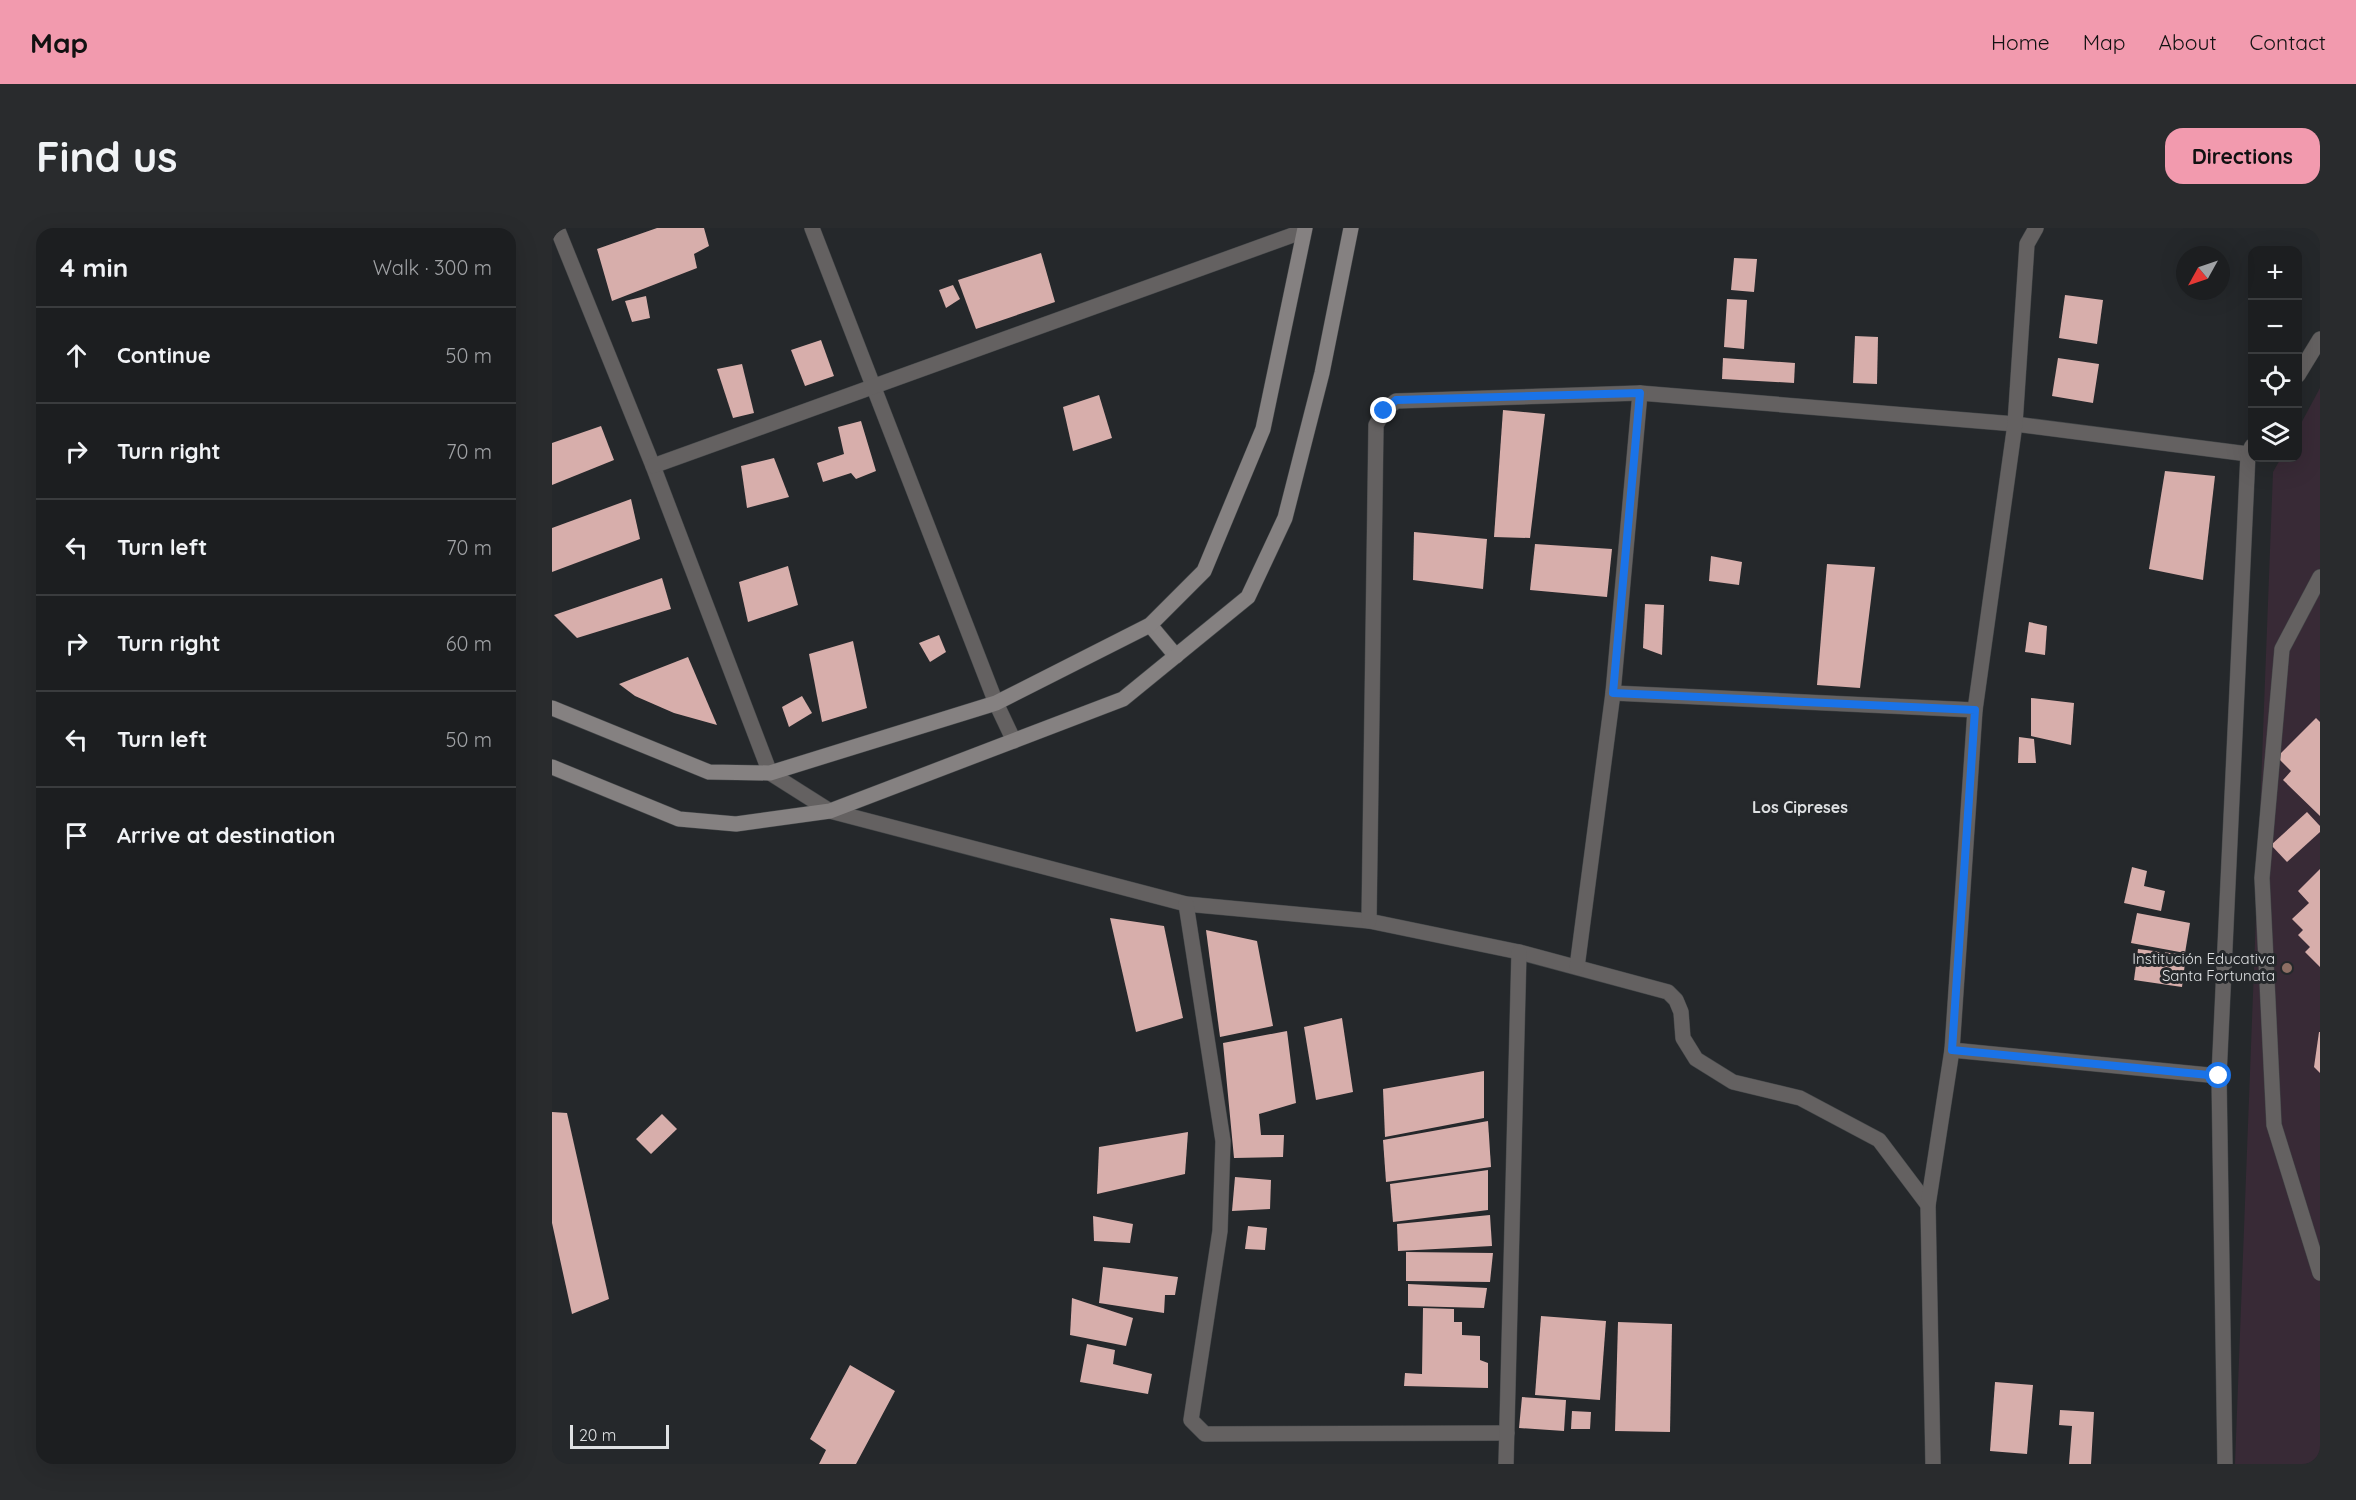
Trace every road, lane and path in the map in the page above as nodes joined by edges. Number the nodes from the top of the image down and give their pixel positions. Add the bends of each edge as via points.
1 (557, 228) edge
2 (813, 228) edge
3 (1351, 228) edge
4 (2036, 228) edge
5 (1304, 230) edge
6 (2320, 339) edge
7 (2302, 368) edge
8 (876, 387) junction
9 (1640, 393) junction
10 (2015, 424) junction
11 (2248, 450) edge
12 (2249, 462) edge
13 (653, 466) junction
14 (2320, 577) edge
15 (1150, 625) junction
16 (1176, 656) junction
17 (1613, 693) junction
18 (996, 703) junction
19 (552, 708) edge
20 (1975, 710) junction
21 (1014, 741) junction
22 (552, 767) edge
23 (770, 773) junction
24 (830, 811) junction
25 (1186, 904) junction
26 (1369, 921) junction
27 (1519, 952) junction
28 (1577, 967) junction
29 (1952, 1050) junction
30 (2219, 1076) junction
31 (1928, 1205) junction
32 (2320, 1274) edge
33 (1507, 1433) junction
34 (1506, 1464) edge
35 (1933, 1464) edge
36 (2225, 1464) edge

1 - 13 street
2 - 8 street
3 - 16 main road via 1323,373 1285,518 1248,597
4 - 10 street via 2027,244
5 - 8 street
5 - 15 main road via 1263,429 1204,571
6 - 7 street
8 - 13 street
8 - 18 street
9 - 10 street
9 - 17 street
9 - 26 street via 1396,400 1376,425
10 - 11 street
10 - 20 street
12 - 30 street
13 - 23 street
14 - 32 street via 2282,649 2262,878 2274,1125
15 - 16 main road
15 - 18 main road
16 - 21 main road via 1123,699
17 - 20 street
17 - 28 street
18 - 21 street
18 - 23 main road
19 - 23 main road via 709,772
20 - 29 street
21 - 24 main road
22 - 24 main road via 679,819 736,825
23 - 24 street
24 - 25 street
25 - 26 street
25 - 33 street via 1223,1141 1220,1231 1191,1420 1205,1434
26 - 27 street
27 - 28 street
27 - 33 street
28 - 31 street via 1668,992 1676,1000 1683,1038 1696,1059 1733,1082 1800,1098 1879,1140
29 - 30 street
29 - 31 street
30 - 36 street
31 - 35 street
33 - 34 street

